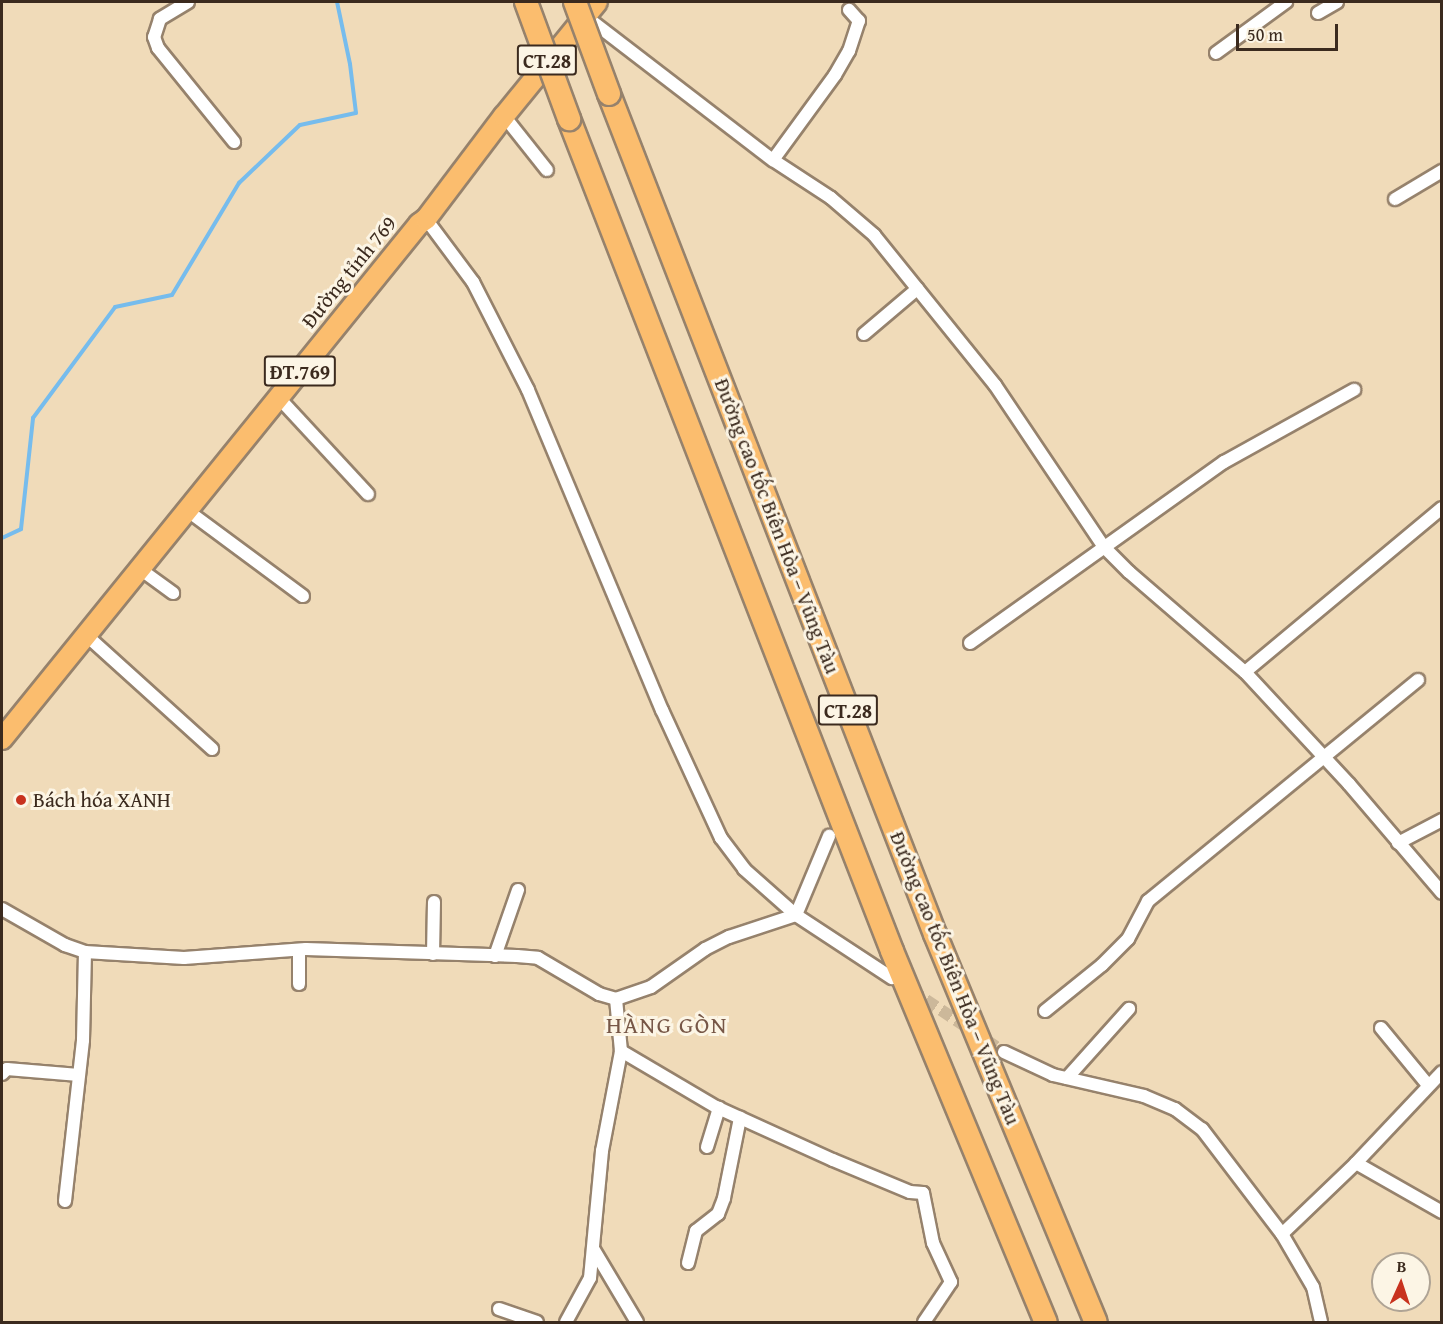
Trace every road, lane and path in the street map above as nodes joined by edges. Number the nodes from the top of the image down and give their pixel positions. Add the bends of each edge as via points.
1 (188, 2) edge
2 (526, 2) edge
3 (1286, 2) edge
4 (1337, 2) edge
5 (586, 6) edge
6 (849, 10) dead end
7 (1318, 13) dead end
8 (1216, 52) dead end
9 (504, 116) junction
10 (234, 142) dead end
11 (773, 160) junction
12 (547, 170) dead end
13 (1442, 171) edge
14 (1395, 199) dead end
15 (426, 219) junction
16 (917, 289) junction
17 (864, 334) dead end
18 (1353, 390) dead end
19 (279, 398) junction
20 (368, 494) dead end
21 (1442, 508) edge
22 (188, 511) junction
23 (1103, 546) junction
24 (140, 569) junction
25 (173, 593) dead end
26 (303, 596) dead end
27 (86, 635) junction
28 (970, 643) dead end
29 (1245, 672) junction
30 (1418, 680) dead end
31 (2, 740) edge
32 (212, 749) dead end
33 (1322, 756) junction
34 (1442, 820) edge
35 (829, 836) dead end
36 (1398, 843) junction
37 (518, 890) dead end
38 (1442, 893) edge
39 (434, 902) dead end
40 (2, 909) edge
41 (795, 915) junction
42 (300, 950) junction
43 (85, 952) junction
44 (434, 954) junction
45 (495, 956) junction
46 (892, 978) dead end
47 (299, 984) dead end
48 (616, 999) junction
49 (1129, 1009) dead end
50 (1045, 1011) dead end
51 (1381, 1028) dead end
52 (621, 1051) junction
53 (1004, 1052) tunnel mouth
54 (1442, 1072) edge
55 (2, 1074) edge
56 (79, 1075) junction
57 (1067, 1078) junction
58 (1428, 1085) junction
59 (719, 1108) junction
60 (740, 1118) junction
61 (708, 1147) dead end
62 (1356, 1163) junction
63 (65, 1201) dead end
64 (1442, 1212) edge
65 (1282, 1234) junction
66 (594, 1250) junction
67 (688, 1263) dead end
68 (499, 1308) dead end
69 (537, 1323) edge
70 (566, 1323) edge
71 (637, 1323) edge
72 (924, 1323) edge
73 (1046, 1323) edge
74 (1096, 1323) edge
75 (1322, 1323) edge

1 - 10 street via 160,18 154,38
2 - 73 highway, CT.28, bridge via 892,951
3 - 8 street
4 - 7 street
5 - 9 main road, Đường tỉnh 769 / ĐT.769
5 - 11 street
5 - 74 highway, Đường cao tốc Biên Hòa – Vũng Tàu / CT.28, bridge via 609,94 935,934
6 - 11 street via 859,21 849,51
9 - 12 street
9 - 15 main road, Đường tỉnh 769 / ĐT.769
11 - 16 street via 831,198 874,235
13 - 14 street
15 - 19 main road, Đường tỉnh 769 / ĐT.769
15 - 41 street via 473,282 528,390 658,702 722,838 744,869
16 - 17 street
16 - 23 street via 995,386
18 - 23 street via 1224,462
19 - 20 street
19 - 22 main road, Đường tỉnh 769 / ĐT.769
21 - 29 street
22 - 24 main road, Đường tỉnh 769 / ĐT.769
22 - 26 street
23 - 28 street
23 - 29 street
24 - 25 street
24 - 27 main road, Đường tỉnh 769 / ĐT.769
27 - 31 main road, Đường tỉnh 769 / ĐT.769
27 - 32 street
29 - 33 street
30 - 33 street
33 - 36 street
33 - 50 street via 1148,901 1128,939
34 - 36 street
35 - 41 street
36 - 38 street
37 - 45 street
39 - 44 street
40 - 43 street via 64,945
41 - 46 street
41 - 48 street via 729,937 651,987
42 - 43 street via 184,958
42 - 44 street
42 - 47 street
43 - 56 street
44 - 45 street
45 - 48 street via 538,958 600,994
48 - 52 street
49 - 57 street
51 - 58 street
52 - 59 street
52 - 66 street via 603,1150
53 - 57 street
54 - 58 street
55 - 56 street via 7,1069
56 - 63 street
57 - 65 street via 1144,1096 1175,1109 1202,1129
58 - 62 street
59 - 60 street
59 - 61 street
60 - 67 street via 718,1214 696,1231
60 - 72 street via 910,1192 922,1193 933,1243 951,1282
62 - 64 street
62 - 65 street
65 - 75 street via 1313,1287
66 - 70 street via 587,1288
66 - 71 street
68 - 69 street

